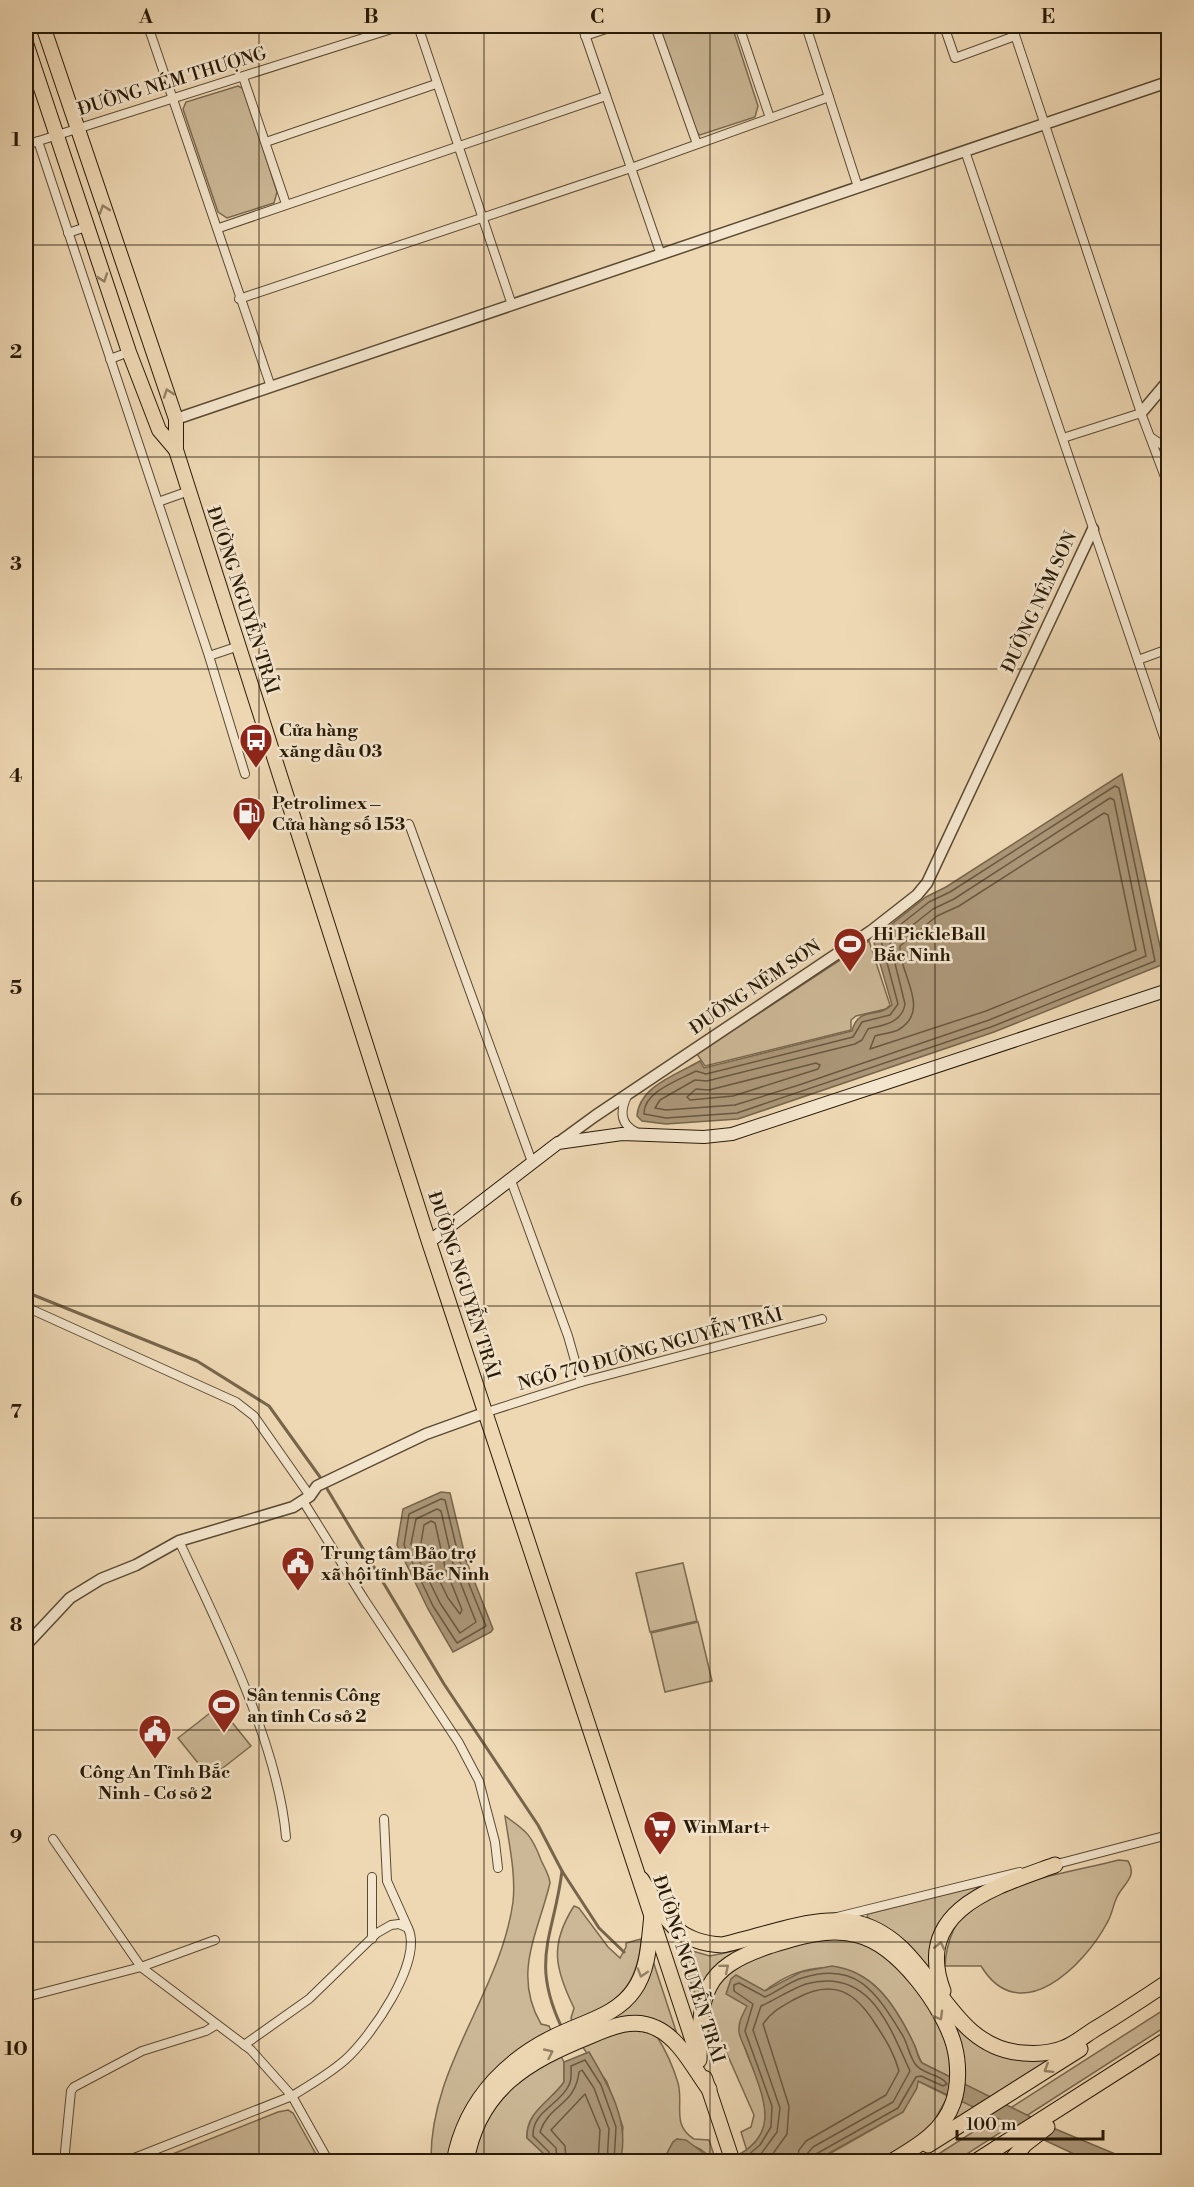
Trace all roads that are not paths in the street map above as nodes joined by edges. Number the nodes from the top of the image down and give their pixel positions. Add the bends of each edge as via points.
1 (43, 26) edge
2 (148, 26) edge
3 (400, 26) edge
4 (418, 26) edge
5 (582, 26) edge
6 (615, 26) edge
7 (655, 26) edge
8 (739, 26) edge
9 (806, 26) edge
10 (944, 26) edge
11 (1012, 26) edge
12 (585, 36) junction
13 (1016, 36) junction
14 (26, 43) edge
15 (243, 77) junction
16 (1168, 82) edge
17 (436, 84) junction
18 (606, 96) junction
19 (829, 97) junction
20 (173, 100) junction
21 (770, 118) junction
22 (1045, 123) junction
23 (77, 129) junction
24 (56, 136) junction
25 (38, 141) junction
26 (266, 142) junction
27 (696, 144) junction
28 (26, 145) edge
29 (460, 145) junction
30 (965, 151) junction
31 (631, 168) junction
32 (858, 187) junction
33 (286, 204) junction
34 (484, 217) junction
35 (86, 226) junction
36 (219, 228) junction
37 (68, 232) junction
38 (661, 255) junction
39 (239, 299) junction
40 (512, 305) junction
41 (129, 352) junction
42 (110, 359) junction
43 (1168, 381) edge
44 (271, 387) junction
45 (1141, 413) junction
46 (176, 419) junction
47 (1063, 438) junction
48 (1152, 438) junction
49 (1168, 449) edge
50 (176, 450) junction
51 (1168, 485) edge
52 (189, 491) junction
53 (158, 502) junction
54 (1093, 529) junction
55 (238, 646) junction
56 (1168, 650) edge
57 (209, 656) junction
58 (1138, 660) junction
59 (1168, 748) edge
60 (245, 774) dead end
61 (409, 824) dead end
62 (1168, 990) edge
63 (627, 1096) junction
64 (642, 1135) junction
65 (558, 1143) junction
66 (532, 1162) junction
67 (510, 1178) junction
68 (429, 1242) junction
69 (26, 1307) edge
70 (822, 1319) dead end
71 (580, 1382) junction
72 (488, 1412) junction
73 (310, 1495) junction
74 (179, 1541) junction
75 (26, 1646) edge
76 (384, 1819) dead end
77 (1168, 1835) edge
78 (286, 1837) dead end
79 (53, 1839) dead end
80 (1055, 1865) junction
81 (498, 1868) dead end
82 (372, 1877) dead end
83 (641, 1879) junction
84 (652, 1915) junction
85 (825, 1920) junction
86 (408, 1928) junction
87 (372, 1939) junction
88 (215, 1940) dead end
89 (141, 1967) junction
90 (1168, 1982) edge
91 (1168, 1992) edge
92 (26, 1997) edge
93 (947, 2003) junction
94 (216, 2025) junction
95 (1168, 2039) edge
96 (244, 2045) junction
97 (1168, 2049) edge
98 (699, 2060) junction
99 (709, 2089) junction
100 (292, 2096) junction
101 (64, 2162) edge
102 (124, 2162) edge
103 (329, 2162) edge
104 (454, 2162) edge
105 (466, 2162) edge
106 (733, 2162) edge
107 (891, 2162) edge
108 (902, 2162) edge
109 (975, 2162) edge
110 (1010, 2162) edge

1 - 23 highway, ĐƯỜNG NGUYỄN TRÃI
2 - 20 street
3 - 15 street, ĐƯỜNG NÉM THƯỢNG
4 - 17 street
5 - 12 street
6 - 12 street
7 - 27 street
8 - 21 street
9 - 19 street
10 - 13 street via 955,58
11 - 13 street
12 - 18 street
13 - 22 street
14 - 24 highway, ĐƯỜNG NGUYỄN TRÃI
15 - 20 street, ĐƯỜNG NÉM THƯỢNG
15 - 26 street
16 - 22 street
17 - 26 street
17 - 29 street
18 - 29 street
18 - 31 street
19 - 21 street
19 - 32 street
20 - 23 street, ĐƯỜNG NÉM THƯỢNG
20 - 36 street
21 - 27 street
22 - 30 street
22 - 45 street
23 - 24 street, ĐƯỜNG NÉM THƯỢNG
46 -> 23 highway, ĐƯỜNG NGUYỄN TRÃI
24 - 25 street, ĐƯỜNG NÉM THƯỢNG
24 - 35 highway, ĐƯỜNG NGUYỄN TRÃI
25 - 28 street, ĐƯỜNG NÉM THƯỢNG
25 - 37 street
26 - 33 street
27 - 31 street
29 - 33 street
29 - 34 street
30 - 32 street
30 - 47 street
31 - 34 street
31 - 38 street
32 - 38 street
33 - 36 street
34 - 39 street
34 - 40 street
35 - 37 street
35 -> 41 highway, ĐƯỜNG NGUYỄN TRÃI
36 - 39 street
37 - 42 street
38 - 40 street
39 - 44 street
40 - 44 street
41 - 42 street
41 - 50 highway, ĐƯỜNG NGUYỄN TRÃI via 159,430
42 - 53 street
43 - 45 street
44 - 46 street
45 - 47 street
45 - 48 street
46 - 50 highway, ĐƯỜNG NGUYỄN TRÃI
47 - 54 street
48 - 49 street
48 - 51 street
50 - 52 highway, ĐƯỜNG NGUYỄN TRÃI
52 - 53 street
52 - 55 highway, ĐƯỜNG NGUYỄN TRÃI
53 - 57 street
54 - 58 street
54 - 63 street, ĐƯỜNG NÉM SƠN via 927,884 871,931
55 - 57 street
55 - 68 highway, ĐƯỜNG NGUYỄN TRÃI
56 - 58 street
57 - 60 street
58 - 59 street
61 - 66 street
62 - 64 main road via 732,1134
63 - 64 street via 622,1108 624,1122
63 - 65 street, ĐƯỜNG NÉM SƠN
64 - 65 main road
65 - 66 main road, ĐƯỜNG NÉM SƠN
66 - 67 main road, ĐƯỜNG NÉM SƠN
67 - 68 main road, ĐƯỜNG NÉM SƠN
67 - 71 street via 568,1336
68 - 72 highway, ĐƯỜNG NGUYỄN TRÃI
69 - 73 street via 236,1402 254,1416
70 - 71 street, NGÕ 770 ĐƯỜNG NGUYỄN TRÃI
71 - 72 street, NGÕ 770 ĐƯỜNG NGUYỄN TRÃI
72 - 73 street via 426,1434 339,1476
72 - 83 highway, ĐƯỜNG NGUYỄN TRÃI
73 - 74 street via 293,1507
73 - 81 street via 364,1599 459,1743 479,1781
74 - 75 street via 70,1598
74 - 78 street via 269,1755 283,1806
76 - 86 street via 387,1881
77 - 80 street
79 - 89 street
80 - 85 street
93 -> 80 highway via 938,1975 938,1951 943,1934 962,1905
82 - 87 street
83 - 84 highway, ĐƯỜNG NGUYỄN TRÃI
83 - 85 highway via 675,1929 690,1940 707,1944 722,1945
84 - 98 highway, ĐƯỜNG NGUYỄN TRÃI
84 -> 104 highway via 644,1969 630,1995 610,2012 520,2055 489,2086 474,2108
85 - 93 highway via 863,1924 891,1939 917,1962
86 - 87 street via 392,1925
86 - 100 street via 412,1937 408,1959 382,2016 346,2059
87 - 96 street via 309,1999
88 - 89 street
89 - 92 street
89 - 94 street
90 - 93 highway via 1065,2048 1043,2052 1020,2053 989,2044 967,2028
91 -> 108 highway
94 - 96 street
94 - 101 street via 142,2051 74,2087
95 - 109 highway
96 - 100 street
97 - 110 highway via 1037,2133
98 - 99 highway, ĐƯỜNG NGUYỄN TRÃI
98 -> 107 highway via 700,2014 706,1990 735,1960 808,1934 844,1932 874,1941 901,1961 932,2003 953,2041 957,2064 955,2094 947,2115 924,2142
105 -> 99 highway via 485,2110 512,2078 542,2056 609,2028 645,2024 666,2034
99 - 106 highway, ĐƯỜNG NGUYỄN TRÃI
100 - 102 street
100 - 103 street

